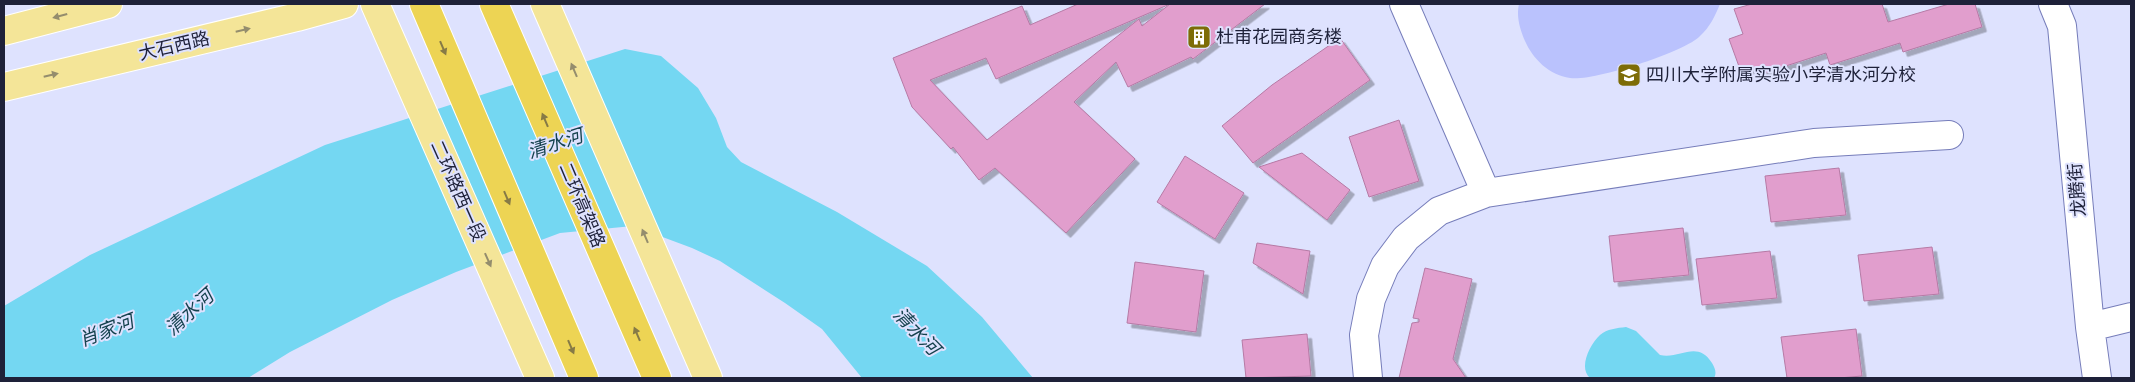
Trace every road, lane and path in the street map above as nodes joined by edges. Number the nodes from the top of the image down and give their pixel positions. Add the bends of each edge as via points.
1 (108, 4) edge
2 (344, 4) edge
3 (375, 4) edge
4 (424, 4) edge
5 (494, 4) edge
6 (545, 4) edge
7 (1404, 4) edge
8 (2053, 4) edge
9 (4, 31) edge
10 (4, 87) edge
11 (1949, 135) dead end
12 (1486, 193) junction
13 (2131, 317) edge
14 (2090, 327) junction
15 (540, 378) edge
16 (584, 378) edge
17 (657, 378) edge
18 (708, 378) edge
19 (1368, 378) edge
20 (2096, 378) edge

1 -> 9 main road
10 -> 2 main road, 大石西路
3 -> 15 main road, 二环路西一段
4 -> 16 highway
17 -> 5 highway, 二环高架路
18 -> 6 main road
7 - 12 street
8 - 14 street, 龙腾街 via 2062,26
11 - 12 street via 1814,144
12 - 19 street via 1439,211 1406,238 1385,266 1371,299 1364,334
13 - 14 street
14 - 20 street, 龙腾街

